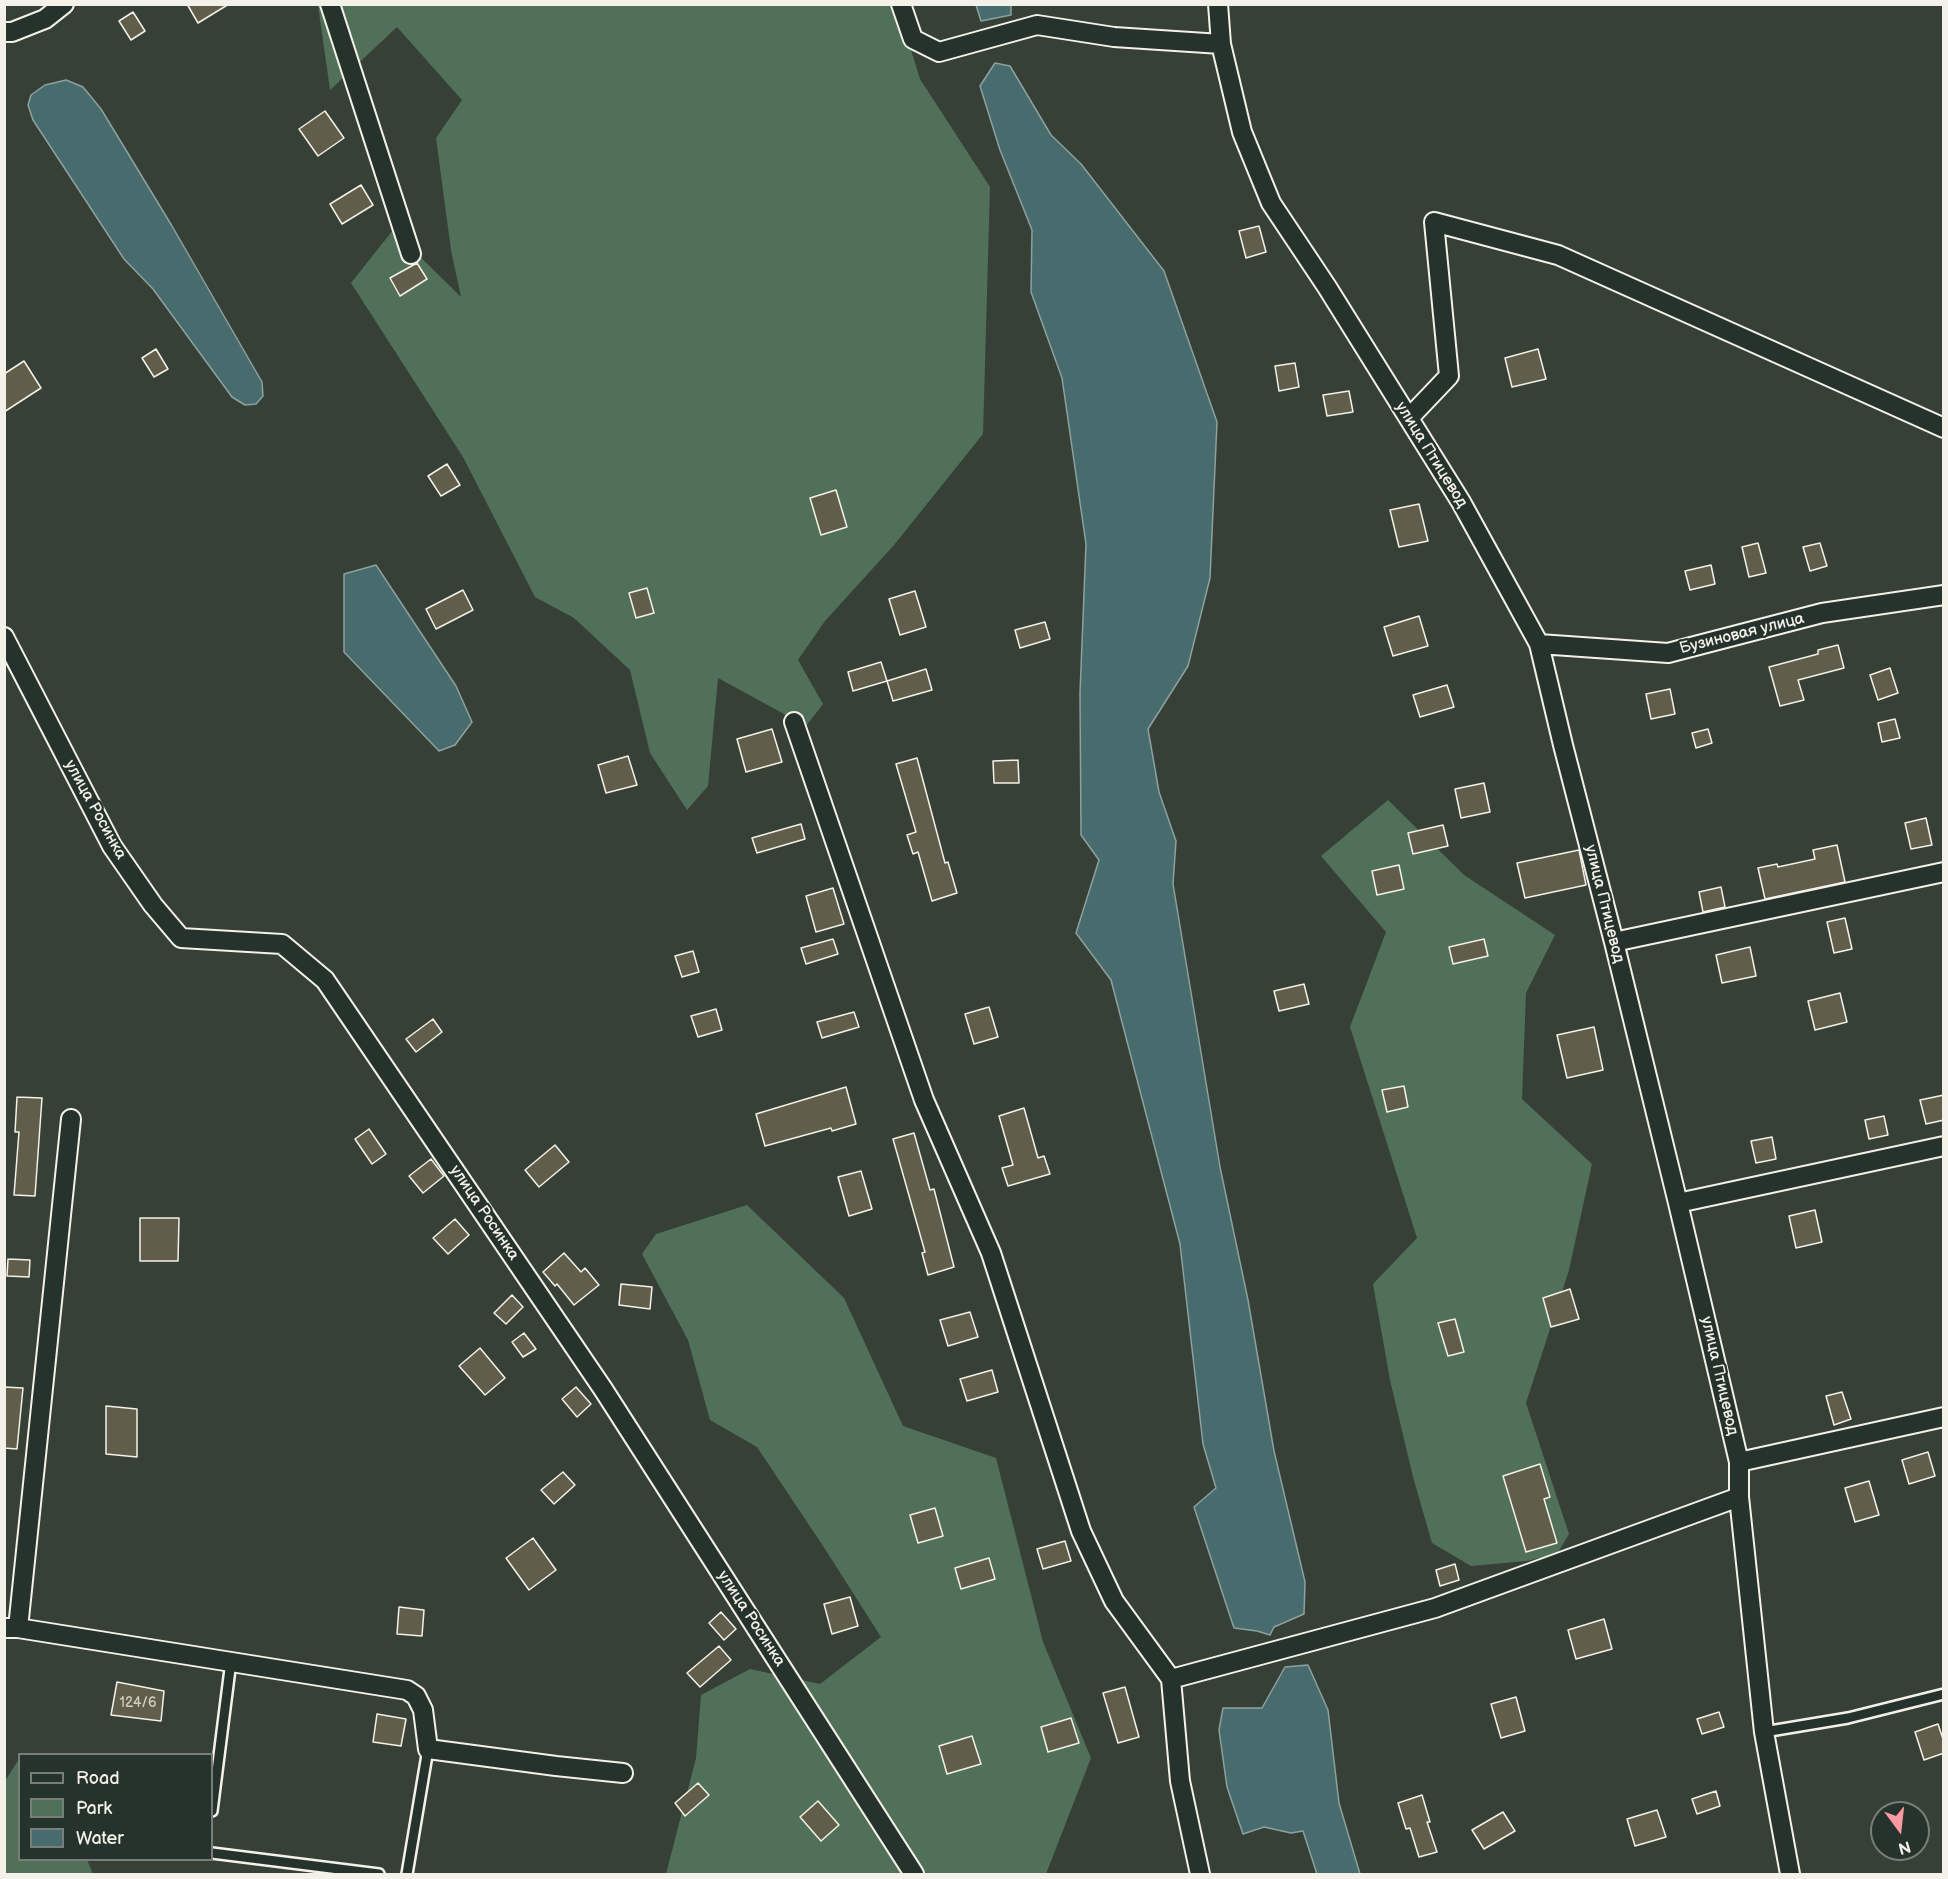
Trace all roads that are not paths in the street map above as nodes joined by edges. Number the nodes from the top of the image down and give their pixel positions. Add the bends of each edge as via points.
1 (64, 4) edge
2 (330, 4) edge
3 (902, 4) edge
4 (1218, 4) edge
5 (4, 32) edge
6 (1221, 44) junction
7 (411, 254) dead end
8 (1408, 418) junction
9 (1944, 428) edge
10 (1944, 595) edge
11 (4, 637) edge
12 (1539, 644) junction
13 (794, 722) dead end
14 (1944, 872) edge
15 (1614, 942) junction
16 (71, 1119) dead end
17 (1944, 1146) edge
18 (1678, 1203) junction
19 (1944, 1418) edge
20 (1739, 1462) junction
21 (1739, 1497) junction
22 (11, 1628) edge
23 (231, 1661) junction
24 (1171, 1679) junction
25 (1944, 1694) edge
26 (1764, 1732) junction
27 (428, 1749) junction
28 (623, 1773) dead end
29 (213, 1803) edge
30 (213, 1853) edge
31 (379, 1875) edge
32 (407, 1875) edge
33 (914, 1875) edge
34 (1200, 1875) edge
35 (1790, 1875) edge

1 - 5 street via 45,19
2 - 7 street
3 - 6 street via 914,39 939,52 1038,25 1114,37
4 - 6 street, улица Птицевод
6 - 8 street, улица Птицевод via 1242,132 1271,203
8 - 9 street via 1449,376 1434,222 1558,255
8 - 12 street, улица Птицевод via 1461,502
10 - 12 street, Бузиновая улица via 1822,613 1668,653
11 - 33 street, улица Росинка via 112,846 181,938 282,944 325,980 603,1389
12 - 15 street, улица Птицевод
13 - 24 street via 924,1100 991,1253 1081,1531 1114,1601
14 - 15 street
15 - 18 street, улица Птицевод
16 - 22 street
17 - 18 street
18 - 20 street, улица Птицевод
19 - 20 street
20 - 21 street, улица Птицевод
21 - 24 street via 1435,1608
21 - 26 street, улица Птицевод
22 - 23 street
23 - 27 street via 407,1690 417,1696 423,1710
23 - 29 lane
24 - 34 street via 1180,1782
25 - 26 lane via 1848,1718
26 - 35 street, улица Птицевод
27 - 28 street
27 - 32 lane
30 - 31 lane

